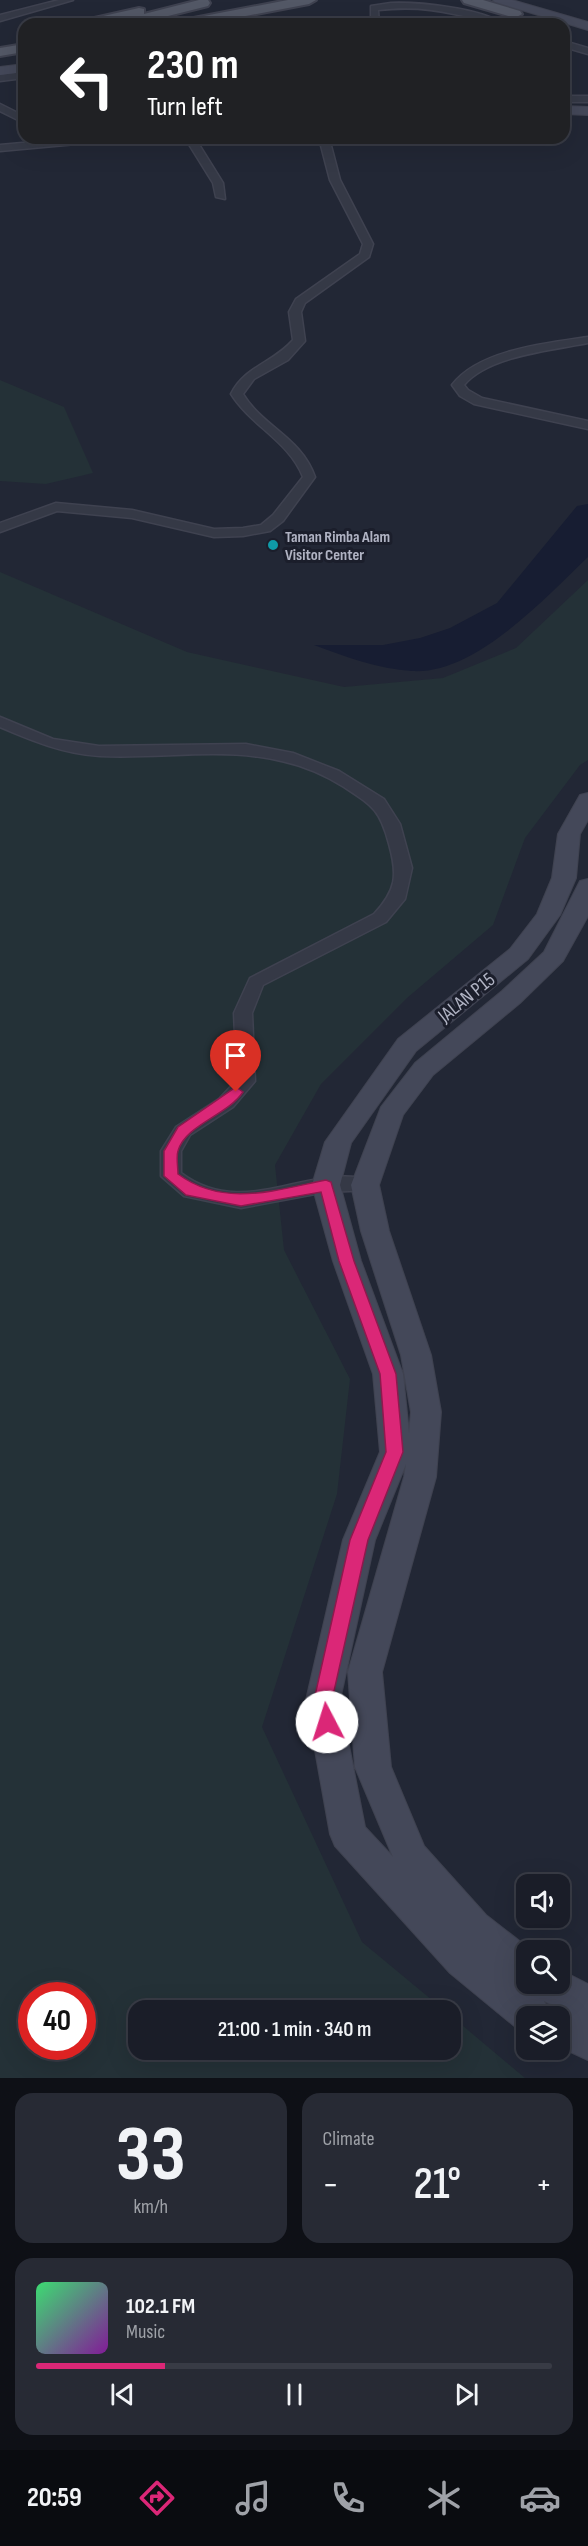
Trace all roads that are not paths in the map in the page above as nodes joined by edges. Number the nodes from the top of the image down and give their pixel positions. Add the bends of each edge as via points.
1 (67, 0) edge
2 (215, 0) edge
3 (243, 0) edge
4 (309, 0) edge
5 (469, 0) edge
6 (476, 0) edge
7 (500, 0) edge
8 (507, 0) edge
9 (177, 2) edge
10 (521, 12) junction
11 (0, 18) edge
12 (111, 18) edge
13 (122, 18) edge
14 (144, 18) edge
15 (175, 18) edge
16 (214, 18) edge
17 (375, 18) edge
18 (481, 18) edge
19 (534, 18) edge
20 (550, 18) edge
21 (570, 22) edge
22 (588, 26) edge
23 (570, 31) edge
24 (588, 36) edge
25 (18, 38) edge
26 (18, 43) edge
27 (570, 46) edge
28 (2, 47) edge
29 (18, 48) edge
30 (588, 51) edge
31 (18, 70) edge
32 (0, 72) edge
33 (18, 76) edge
34 (0, 78) edge
35 (570, 99) edge
36 (588, 99) edge
37 (0, 107) edge
38 (570, 110) edge
39 (588, 111) edge
40 (18, 117) edge
41 (34, 144) edge
42 (194, 144) edge
43 (325, 144) edge
44 (0, 148) edge
45 (221, 197) dead end
46 (588, 340) edge
47 (588, 425) edge
48 (0, 528) edge
49 (0, 722) edge
50 (588, 800) edge
51 (588, 886) edge
52 (326, 1185) junction
53 (365, 1185) junction
54 (516, 1961) edge
55 (569, 1994) edge
56 (588, 2003) edge
57 (520, 2006) edge
58 (570, 2033) edge
59 (588, 2041) edge

1 - 11 street
2 - 14 main road
3 - 15 main road
4 - 16 main road
5 - 10 main road
6 - 10 street
7 - 10 street
8 - 10 main road
9 - 12 main road
9 - 13 main road
10 - 19 street
10 - 20 street
17 - 18 street via 374,8 419,3
21 - 22 street
23 - 24 street
25 - 28 main road
26 - 28 main road
27 - 30 street
28 - 29 main road
31 - 32 street
33 - 34 street
35 - 36 street
37 - 40 street
38 - 39 street
41 - 44 street
42 - 45 street via 218,183
43 - 48 street via 344,200 368,243 365,255 300,301 295,312 299,341 284,358 255,371 242,382 237,394 243,406 306,463 309,477 278,518 265,528 214,533 132,514 56,507
46 - 47 street via 536,350 477,368 462,377 458,385 478,401
49 - 52 street via 49,743 99,752 246,749 293,758 334,774 378,802 392,824 404,868 398,899 380,918 256,982 243,1013 246,1081 226,1103 183,1131 171,1151 171,1176 191,1191 241,1201
50 - 52 street, JALAN P15 via 569,834 564,878 548,915 519,954 407,1046 338,1142
51 - 53 street, JALAN P15 via 578,914 554,956 424,1069 390,1113
52 - 53 street
52 - 57 street via 347,1261 388,1374 395,1452 359,1540 323,1700 348,1834 463,1960
53 - 54 street via 375,1231 416,1355 426,1412 420,1477 365,1672 373,1767 411,1857 472,1927
55 - 56 street
58 - 59 street

